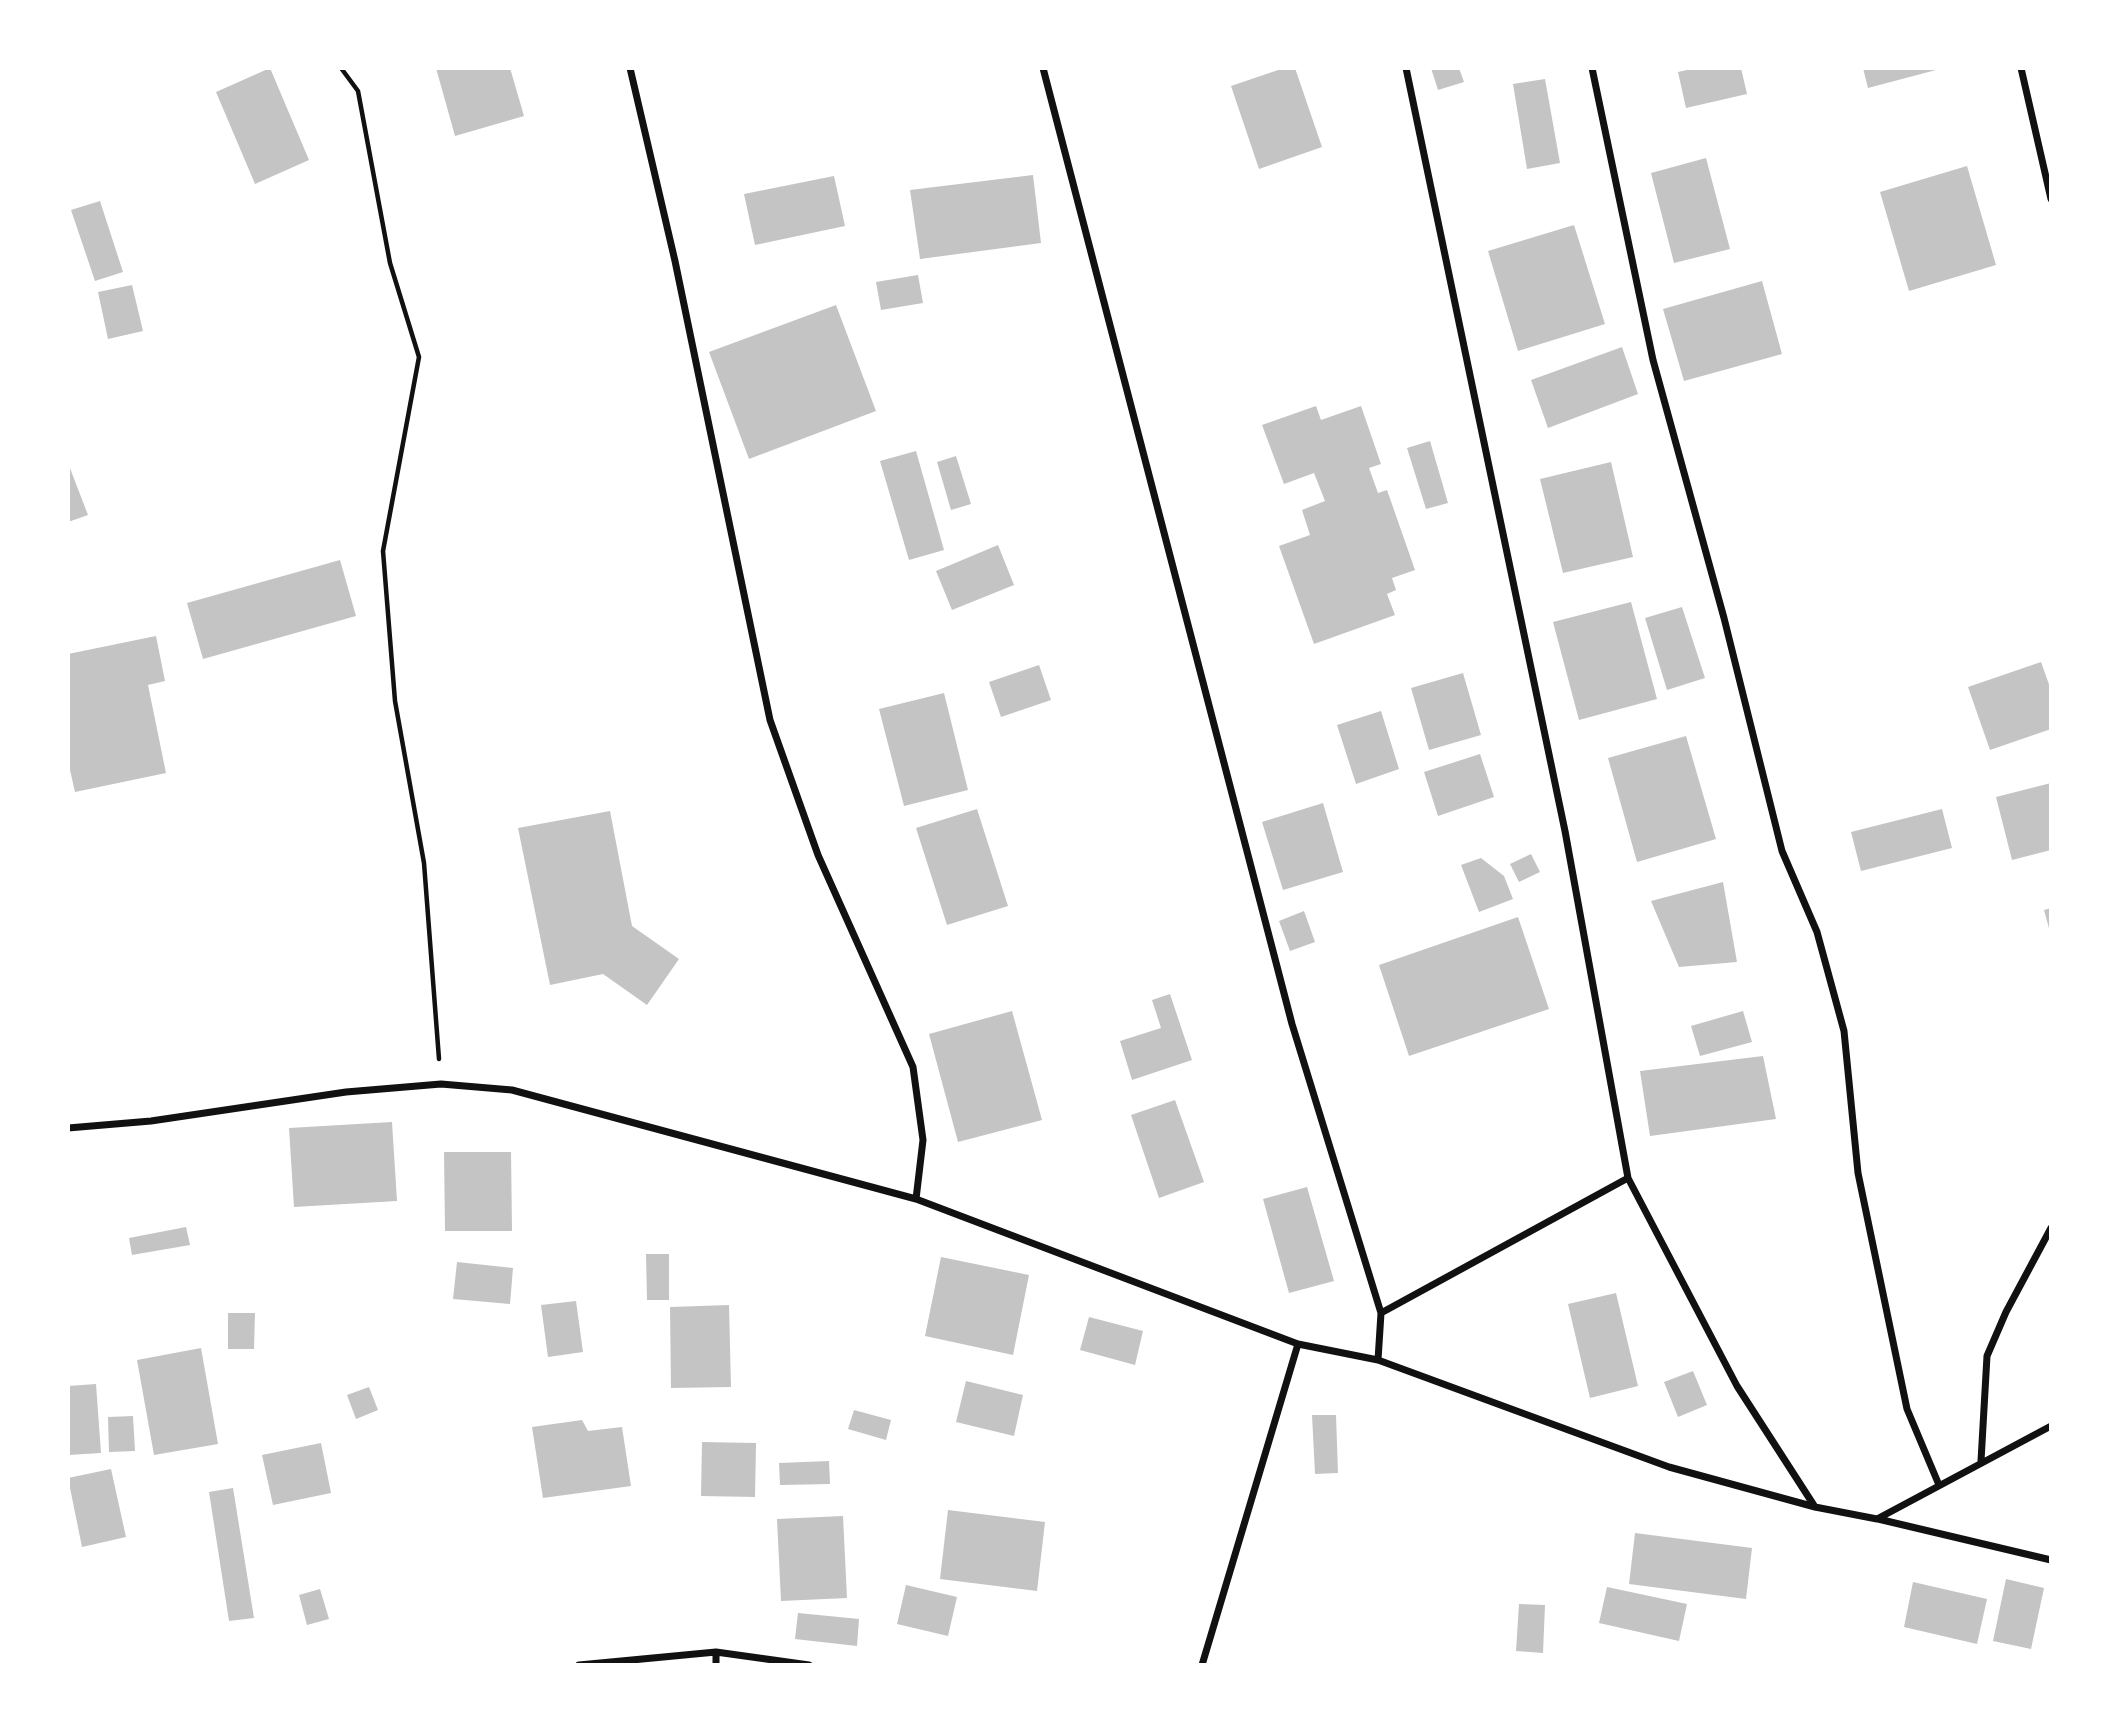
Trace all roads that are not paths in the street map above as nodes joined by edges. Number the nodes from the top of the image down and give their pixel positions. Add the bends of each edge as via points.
1 (630, 68) edge
2 (1043, 68) edge
3 (1406, 68) edge
4 (1592, 68) edge
5 (2021, 68) edge
6 (2051, 199) edge
7 (68, 1128) edge
8 (1628, 1178) junction
9 (916, 1199) junction
10 (2051, 1228) edge
11 (1381, 1313) junction
12 (1298, 1344) junction
13 (1378, 1360) junction
14 (2051, 1426) edge
15 (1981, 1461) junction
16 (1939, 1485) junction
17 (1815, 1507) junction
18 (1877, 1519) junction
19 (2051, 1560) edge
20 (716, 1652) junction
21 (579, 1665) edge
22 (716, 1665) edge
23 (809, 1665) edge
24 (1202, 1665) edge

1 - 9 street via 698,365 770,720 818,855 913,1067 923,1140
2 - 11 street via 1292,1024
3 - 8 street via 1564,831
4 - 16 street via 1653,359 1782,851 1817,932 1844,1031 1858,1172 1908,1409
5 - 6 street
7 - 9 street via 151,1121 346,1092 440,1084 512,1090
8 - 11 street
8 - 17 street via 1737,1386
9 - 12 street
10 - 15 street via 1987,1356
11 - 13 street
12 - 13 street
12 - 24 street
13 - 17 street via 1669,1467
14 - 15 street
15 - 16 street
16 - 18 street
17 - 18 street
18 - 19 street
20 - 21 street
20 - 22 street
20 - 23 street

